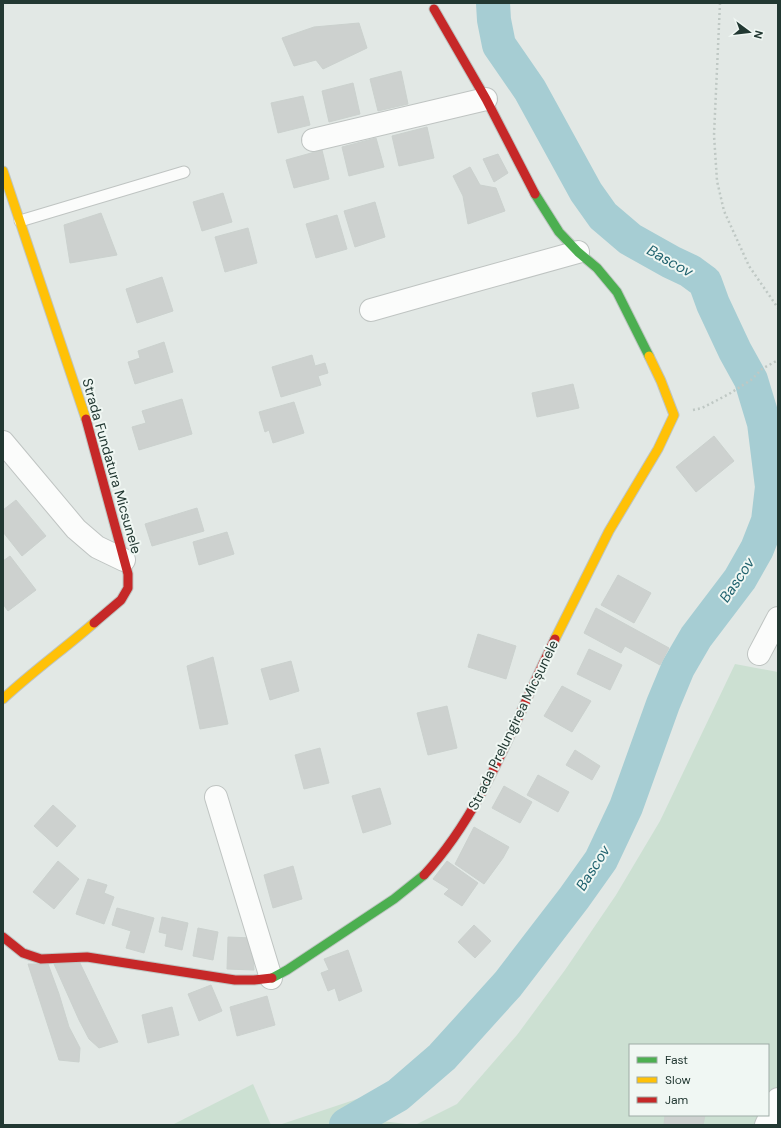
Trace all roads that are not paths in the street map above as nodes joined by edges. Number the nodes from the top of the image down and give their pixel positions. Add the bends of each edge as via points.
1 (434, 9) dead end
2 (486, 99) junction
3 (312, 140) dead end
4 (3, 171) edge
5 (184, 172) dead end
6 (20, 221) junction
7 (578, 252) junction
8 (371, 310) dead end
9 (3, 442) edge
10 (124, 560) junction
11 (778, 618) edge
12 (759, 654) dead end
13 (3, 699) edge
14 (216, 797) dead end
15 (3, 937) edge
16 (271, 978) junction

1 - 2 street
2 - 3 street
2 - 7 street via 530,187 560,232
4 - 6 street, Strada Fundatura Micsunele
5 - 6 lane
6 - 10 street, Strada Fundatura Micsunele via 90,430
7 - 8 street
7 - 16 street, Strada Prelungirea Micșunele via 597,268 617,292 661,381 674,415 658,449 606,538 544,661 489,779 451,844 425,875 394,899
9 - 10 street via 76,529 97,547
10 - 13 street, Strada Fundatura Micsunele via 128,588 121,600
11 - 12 street
14 - 16 street
15 - 16 street, Strada Prelungirea Micșunele via 23,952 41,959 87,957 235,980

